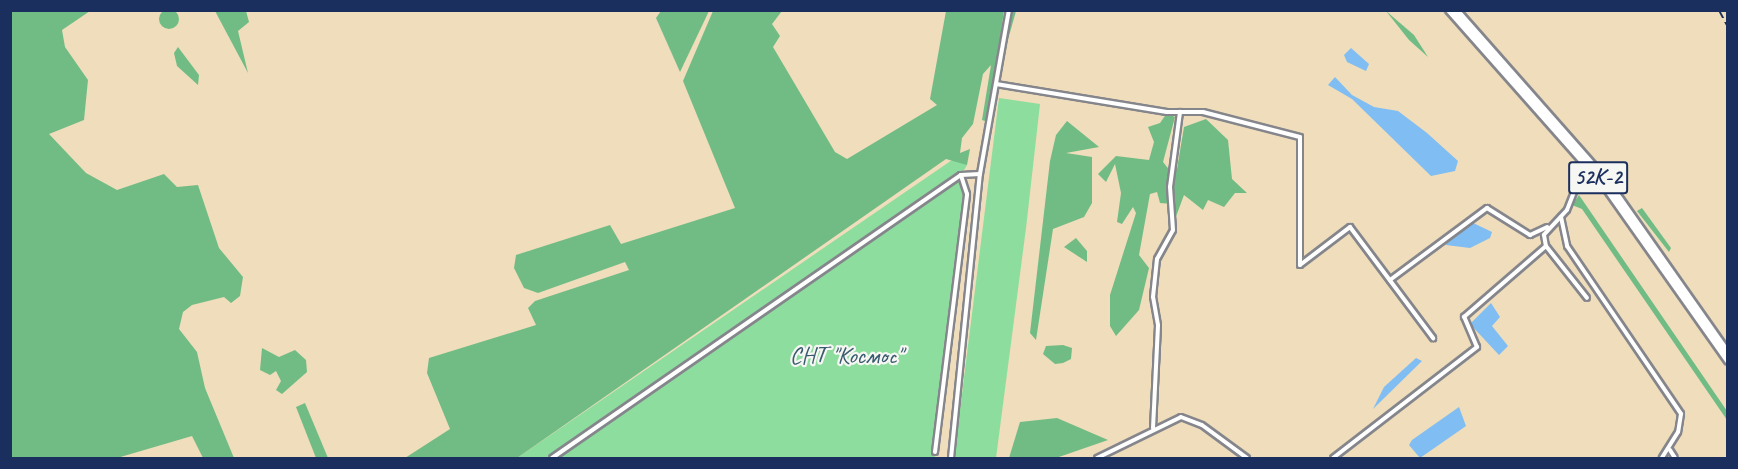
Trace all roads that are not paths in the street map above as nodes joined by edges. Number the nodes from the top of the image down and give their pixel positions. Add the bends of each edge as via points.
1 (1009, 10) edge
2 (1449, 10) edge
3 (1456, 10) edge
4 (996, 84) junction
5 (1180, 112) junction
6 (1586, 163) junction
7 (980, 174) junction
8 (961, 175) junction
9 (1562, 217) junction
10 (1547, 227) junction
11 (1546, 246) junction
12 (1390, 280) junction
13 (1587, 298) dead end
14 (1433, 338) dead end
15 (1728, 353) edge
16 (1728, 361) edge
17 (1153, 428) junction
18 (1670, 450) junction
19 (935, 452) dead end
20 (552, 459) edge
21 (951, 459) edge
22 (1097, 459) edge
23 (1247, 459) edge
24 (1333, 459) edge
25 (1662, 459) edge
26 (1675, 459) edge

1 - 4 street
2 - 6 main road, 52К-2
3 - 15 main road, 52К-2 via 1607,181
4 - 5 street
4 - 7 street
5 - 12 street via 1203,112 1302,139 1300,265 1350,227
5 - 17 street via 1170,187 1173,230 1157,259 1153,297 1158,325
6 - 9 street
6 - 16 main road, 52К-2
7 - 8 street
7 - 21 street
8 - 19 street via 967,194
8 - 20 street
9 - 10 street
9 - 18 street via 1567,246 1677,405 1681,422
10 - 11 street
10 - 12 street via 1530,235 1487,208
11 - 13 street
11 - 24 street via 1464,317 1477,347
12 - 14 street
17 - 22 street
17 - 23 street via 1175,418 1193,421
18 - 25 street
18 - 26 street

